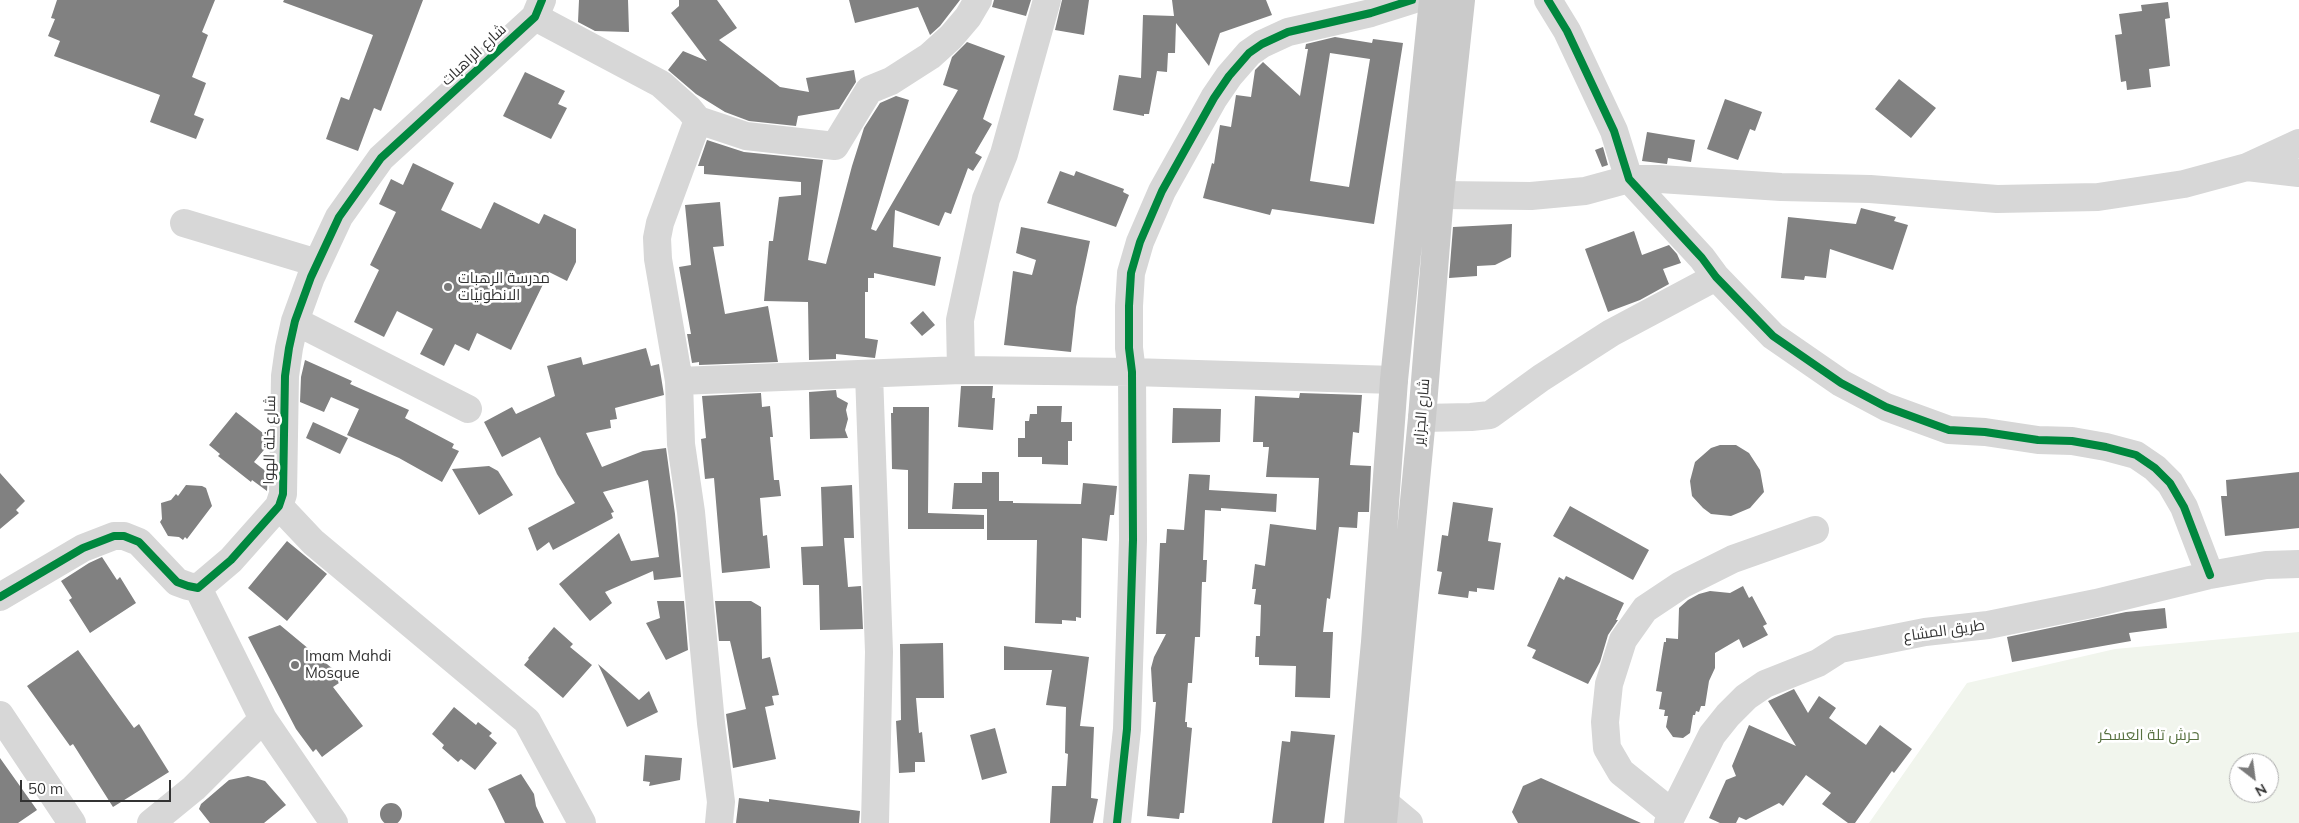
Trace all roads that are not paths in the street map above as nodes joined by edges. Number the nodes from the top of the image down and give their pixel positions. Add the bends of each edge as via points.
1 (978, 0) edge
2 (1047, 0) edge
3 (1412, 0) edge
4 (1433, 0) edge
5 (1461, 0) edge
6 (1548, 0) edge
7 (539, 8) edge
8 (698, 120) junction
9 (418, 125) joint
10 (2299, 142) edge
11 (2247, 167) junction
12 (2299, 173) edge
13 (1629, 179) junction
14 (1440, 195) junction
15 (184, 223) dead end
16 (318, 262) junction
17 (1716, 277) junction
18 (295, 322) junction
19 (961, 370) junction
20 (1132, 372) junction
21 (869, 374) junction
22 (1394, 380) junction
23 (679, 381) junction
24 (468, 409) dead end
25 (1422, 418) junction
26 (279, 506) junction
27 (1815, 530) dead end
28 (2299, 564) edge
29 (2210, 575) junction
30 (198, 588) junction
31 (0, 597) edge
32 (0, 715) edge
33 (262, 719) junction
34 (1384, 813) edge
35 (1670, 818) edge
36 (72, 823) edge
37 (151, 823) edge
38 (334, 823) edge
39 (582, 823) edge
40 (719, 823) edge
41 (875, 823) edge
42 (1117, 823) edge
43 (1358, 823) edge
44 (1409, 823) edge

1 - 8 street via 951,37 930,56 869,90 835,146 746,136
2 - 19 street via 1004,154 986,199 960,320
3 - 20 street via 1288,32 1249,53 1229,76 1182,154 1140,242 1131,273
4 - 22 main road, شارع الجزاير
5 - 14 main road, شارع الجزاير
6 - 13 street via 1567,31 1610,122
7 - 8 street via 661,84
7 - 9 street, شارع الراهبات
8 - 23 street via 657,238
9 - 16 street, شارع خلة الهوا via 382,158 339,217
10 - 11 street
11 - 12 street
11 - 13 street via 2155,190 2098,198 1997,199 1707,180
13 - 14 street via 1570,193 1478,197
13 - 17 street
14 - 25 main road, شارع الجزاير
15 - 16 street
16 - 18 street, شارع خلة الهوا
17 - 25 street via 1611,333 1490,415
17 - 29 street via 1773,336 1841,383 1886,407 1949,430 2072,441 2136,455 2170,483 2184,507
18 - 24 street
18 - 26 street, شارع خلة الهوا via 285,376 283,494
19 - 20 street
19 - 21 street
20 - 22 street
20 - 42 street via 1133,540 1128,709
21 - 23 street
21 - 41 street via 879,652
22 - 43 main road, شارع الجزاير
23 - 40 street via 681,444 692,512 721,802
25 - 34 main road, شارع الجزاير
26 - 30 street, شارع خلة الهوا via 231,560
26 - 39 street via 313,542 527,722
27 - 35 street via 1733,559 1680,584 1645,609 1623,640 1609,684 1605,722 1607,748 1621,772
28 - 29 street, طريق المشاع via 2266,565
29 - 35 street, طريق المشاع via 1988,625 1925,632 1840,649 1818,663 1765,684 1746,697 1712,735
30 - 31 street via 177,582 139,542 114,536 83,548
30 - 33 street
32 - 36 street
33 - 37 street via 194,788
33 - 38 street
34 - 44 street

